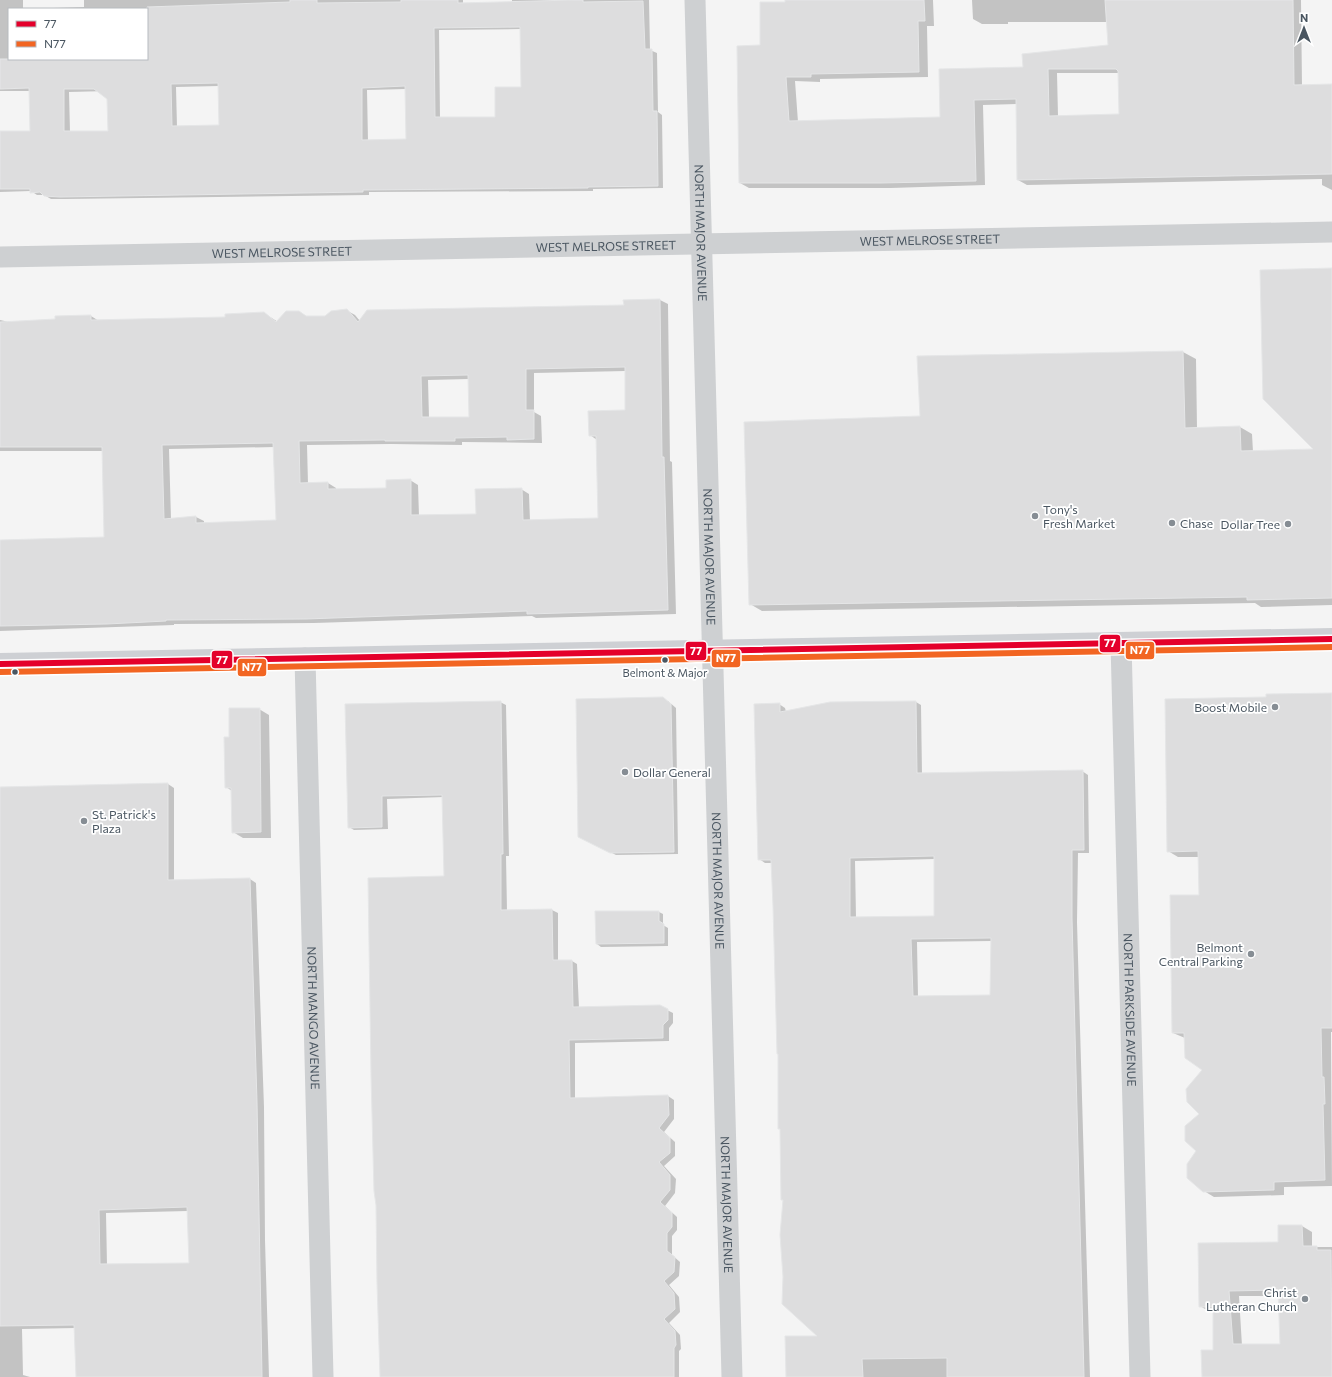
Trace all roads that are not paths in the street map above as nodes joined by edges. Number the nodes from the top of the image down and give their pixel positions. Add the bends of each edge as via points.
1 (695, 0) edge
2 (1332, 232) edge
3 (702, 243) junction
4 (0, 257) edge
5 (1332, 640) edge
6 (1121, 644) junction
7 (712, 651) junction
8 (305, 658) junction
9 (0, 664) edge
10 (323, 1377) edge
11 (732, 1377) edge
12 (1140, 1377) edge

1 - 3 street, NORTH MAJOR AVENUE
2 - 3 street, WEST MELROSE STREET
3 - 4 street, WEST MELROSE STREET
3 - 7 street, NORTH MAJOR AVENUE
5 - 6 main road
6 - 7 main road
6 - 12 street, NORTH PARKSIDE AVENUE
7 - 8 main road
7 - 11 street, NORTH MAJOR AVENUE
8 - 9 main road
8 - 10 street, NORTH MANGO AVENUE

